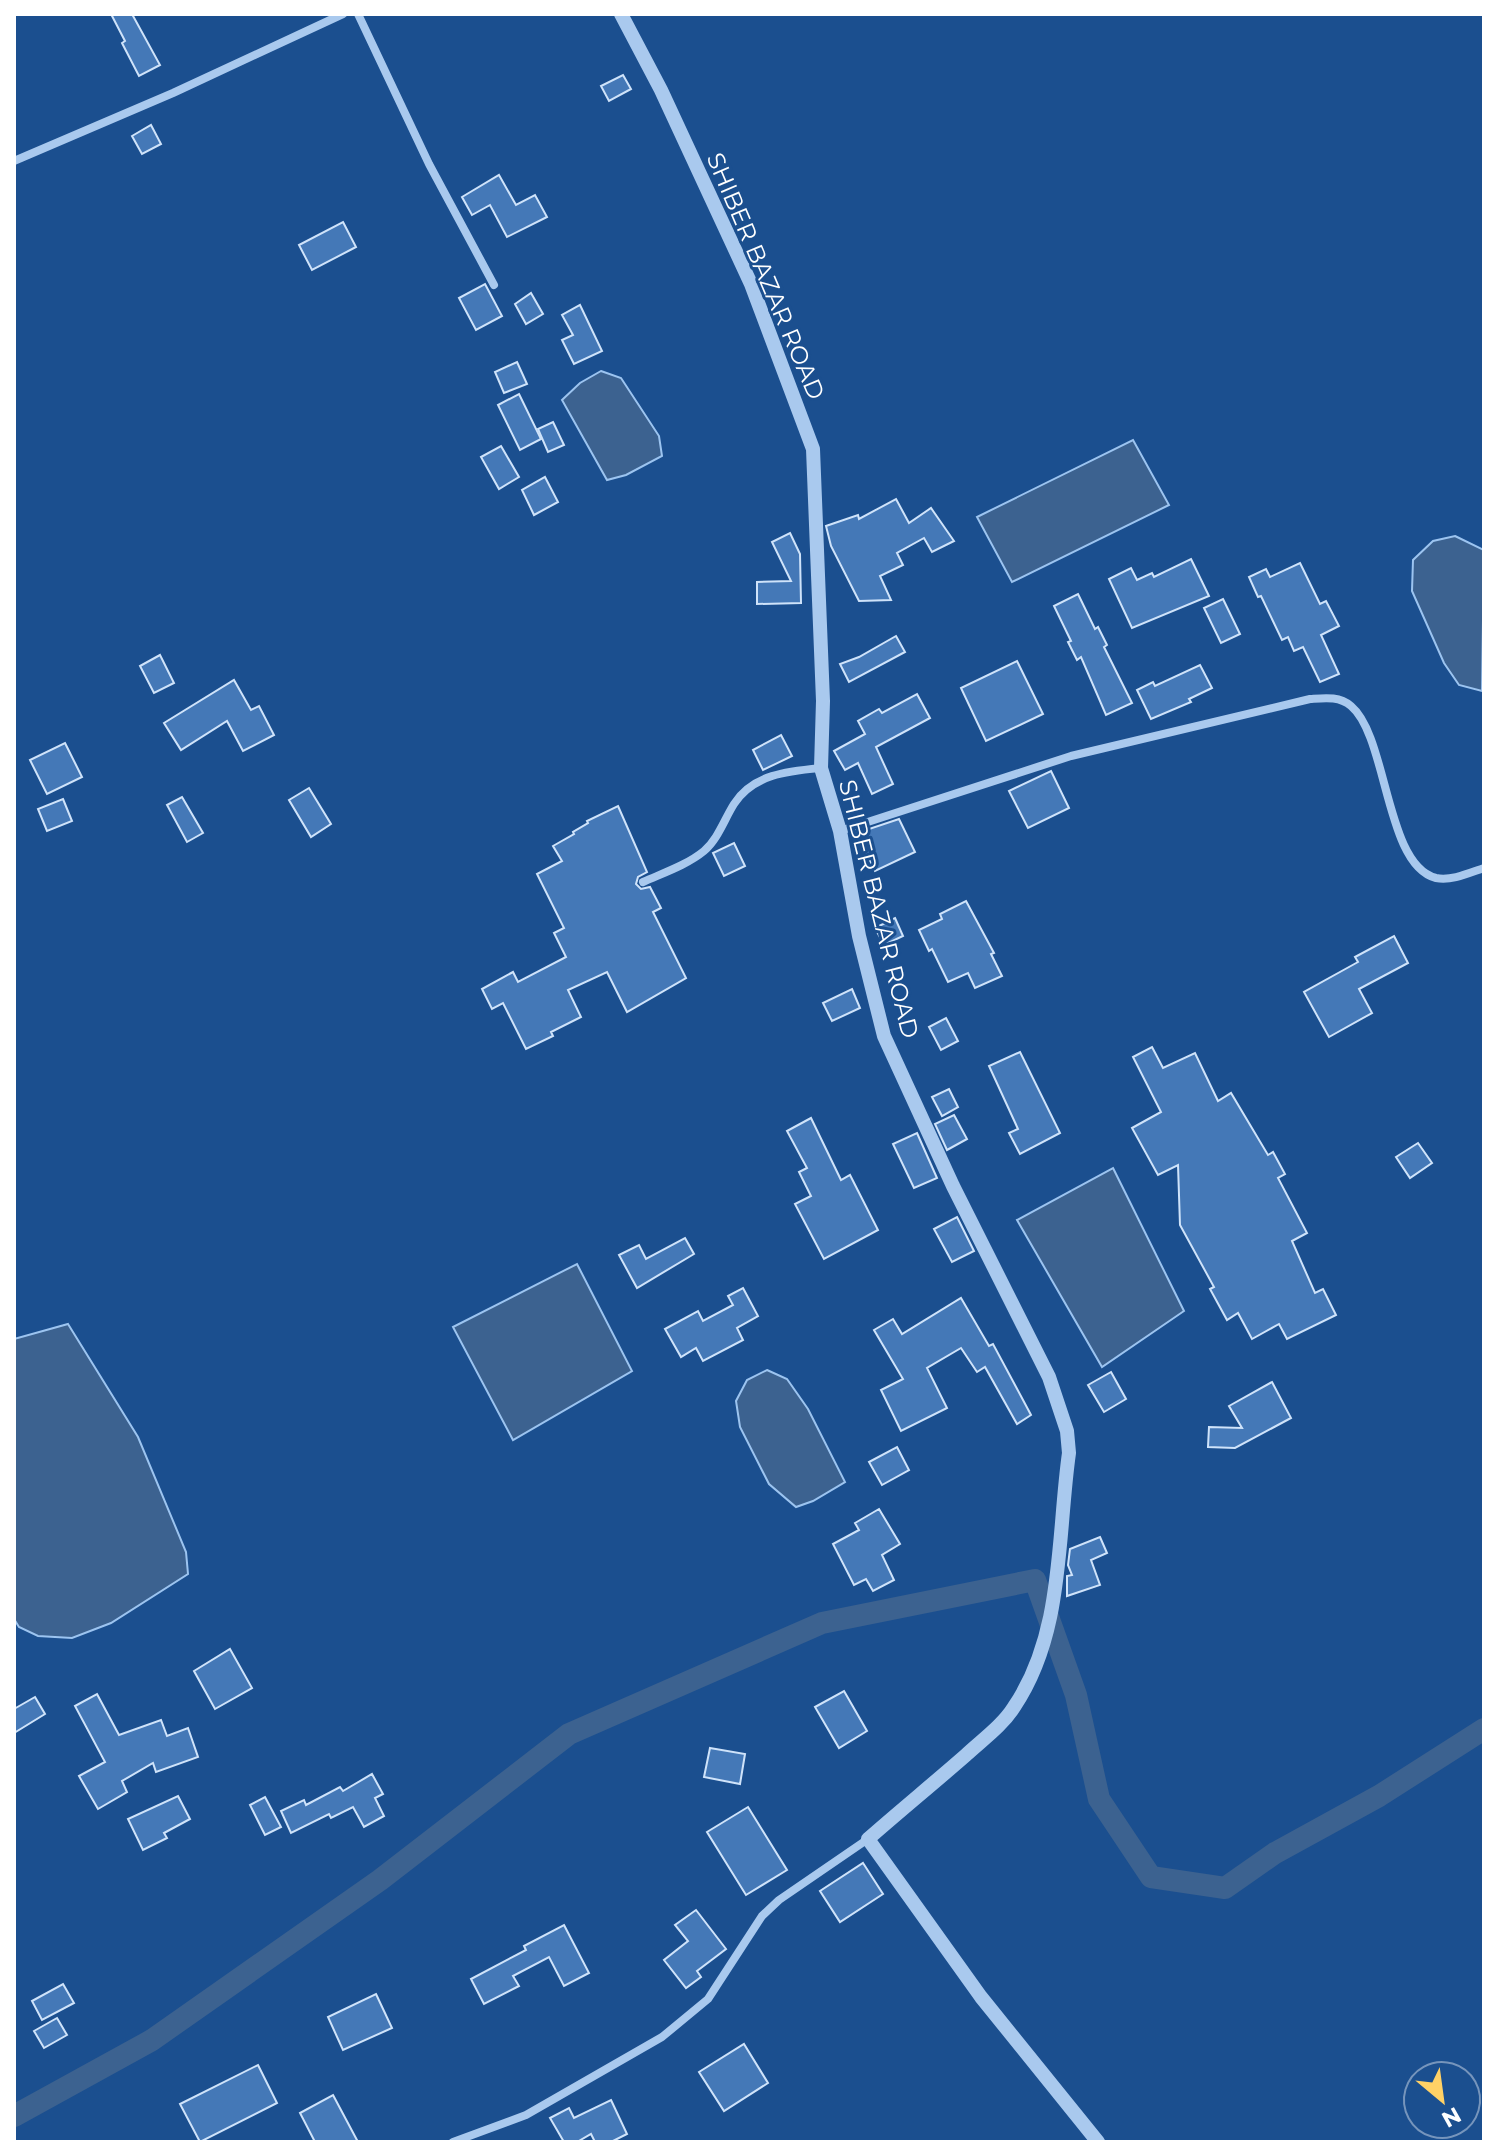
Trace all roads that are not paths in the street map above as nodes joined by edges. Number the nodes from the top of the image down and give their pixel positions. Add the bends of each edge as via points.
1 (343, 14) edge
2 (358, 14) edge
3 (621, 14) edge
4 (14, 161) edge
5 (494, 285) dead end
6 (821, 768) junction
7 (840, 831) junction
8 (1484, 868) edge
9 (643, 882) dead end
10 (868, 1839) junction
11 (453, 2142) edge
12 (1098, 2142) edge

1 - 4 street
2 - 5 street
3 - 6 street, SHIBER BAZAR ROAD via 751,284 813,449
6 - 7 street, SHIBER BAZAR ROAD
6 - 9 street via 780,772 753,784 735,801 704,851
7 - 8 street via 1071,756 1310,699 1334,698 1351,706 1365,725 1404,848 1422,871 1454,878
7 - 10 street, SHIBER BAZAR ROAD via 884,1036 1049,1377 1069,1453 1044,1646 1013,1708
10 - 11 street via 770,1908 708,1999 662,2037 526,2115
10 - 12 street via 981,1997

